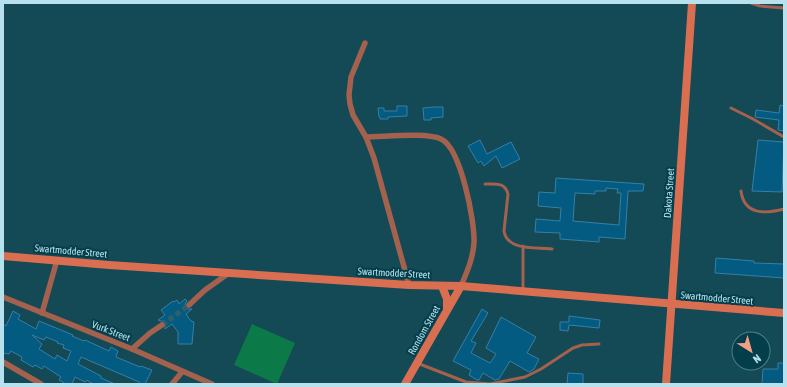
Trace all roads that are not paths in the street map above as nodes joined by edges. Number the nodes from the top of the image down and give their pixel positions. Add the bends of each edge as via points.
1 (692, 3) edge
2 (751, 3) edge
3 (784, 8) edge
4 (365, 43) dead end
5 (731, 108) dead end
6 (366, 137) junction
7 (784, 137) edge
8 (485, 184) dead end
9 (741, 191) dead end
10 (784, 209) edge
11 (523, 246) junction
12 (552, 249) dead end
13 (3, 256) edge
14 (57, 260) junction
15 (229, 273) junction
16 (409, 285) junction
17 (442, 286) junction
18 (461, 286) junction
19 (523, 292) junction
20 (3, 297) edge
21 (189, 305) tunnel mouth
22 (672, 305) junction
23 (448, 309) junction
24 (42, 313) junction
25 (784, 313) edge
26 (162, 325) tunnel mouth
27 (599, 344) dead end
28 (132, 349) junction
29 (3, 362) edge
30 (417, 363) junction
31 (182, 372) junction
32 (41, 384) edge
33 (172, 384) edge
34 (212, 384) edge
35 (405, 384) edge
36 (666, 384) edge

1 - 22 main road, Dakota Street
2 - 3 lane
4 - 6 street via 351,78 349,95 353,115
5 - 7 lane
6 - 16 street
6 - 18 street via 434,136 451,147 464,180 474,230 470,265
8 - 11 lane via 499,184 507,190 505,235 511,243
9 - 10 lane via 744,203 750,209
11 - 12 lane
11 - 19 lane
13 - 14 main road, Swartmodder Street
14 - 15 main road, Swartmodder Street
14 - 24 street
15 - 16 main road, Swartmodder Street
15 - 21 street
16 - 17 main road, Swartmodder Street
17 - 18 main road, Swartmodder Street
17 - 23 main road
18 - 19 main road, Swartmodder Street
18 - 23 main road, Rondom Street
19 - 22 main road, Swartmodder Street
20 - 24 street, Vurk Street
22 - 25 main road, Swartmodder Street
22 - 36 main road, Dakota Street
23 - 30 main road, Rondom Street
24 - 28 street, Vurk Street
26 - 28 street
27 - 30 lane via 573,348 525,377 490,384 466,382
28 - 31 street, Vurk Street
29 - 32 street
30 - 35 main road, Rondom Street
31 - 33 street
31 - 34 street, Vurk Street

